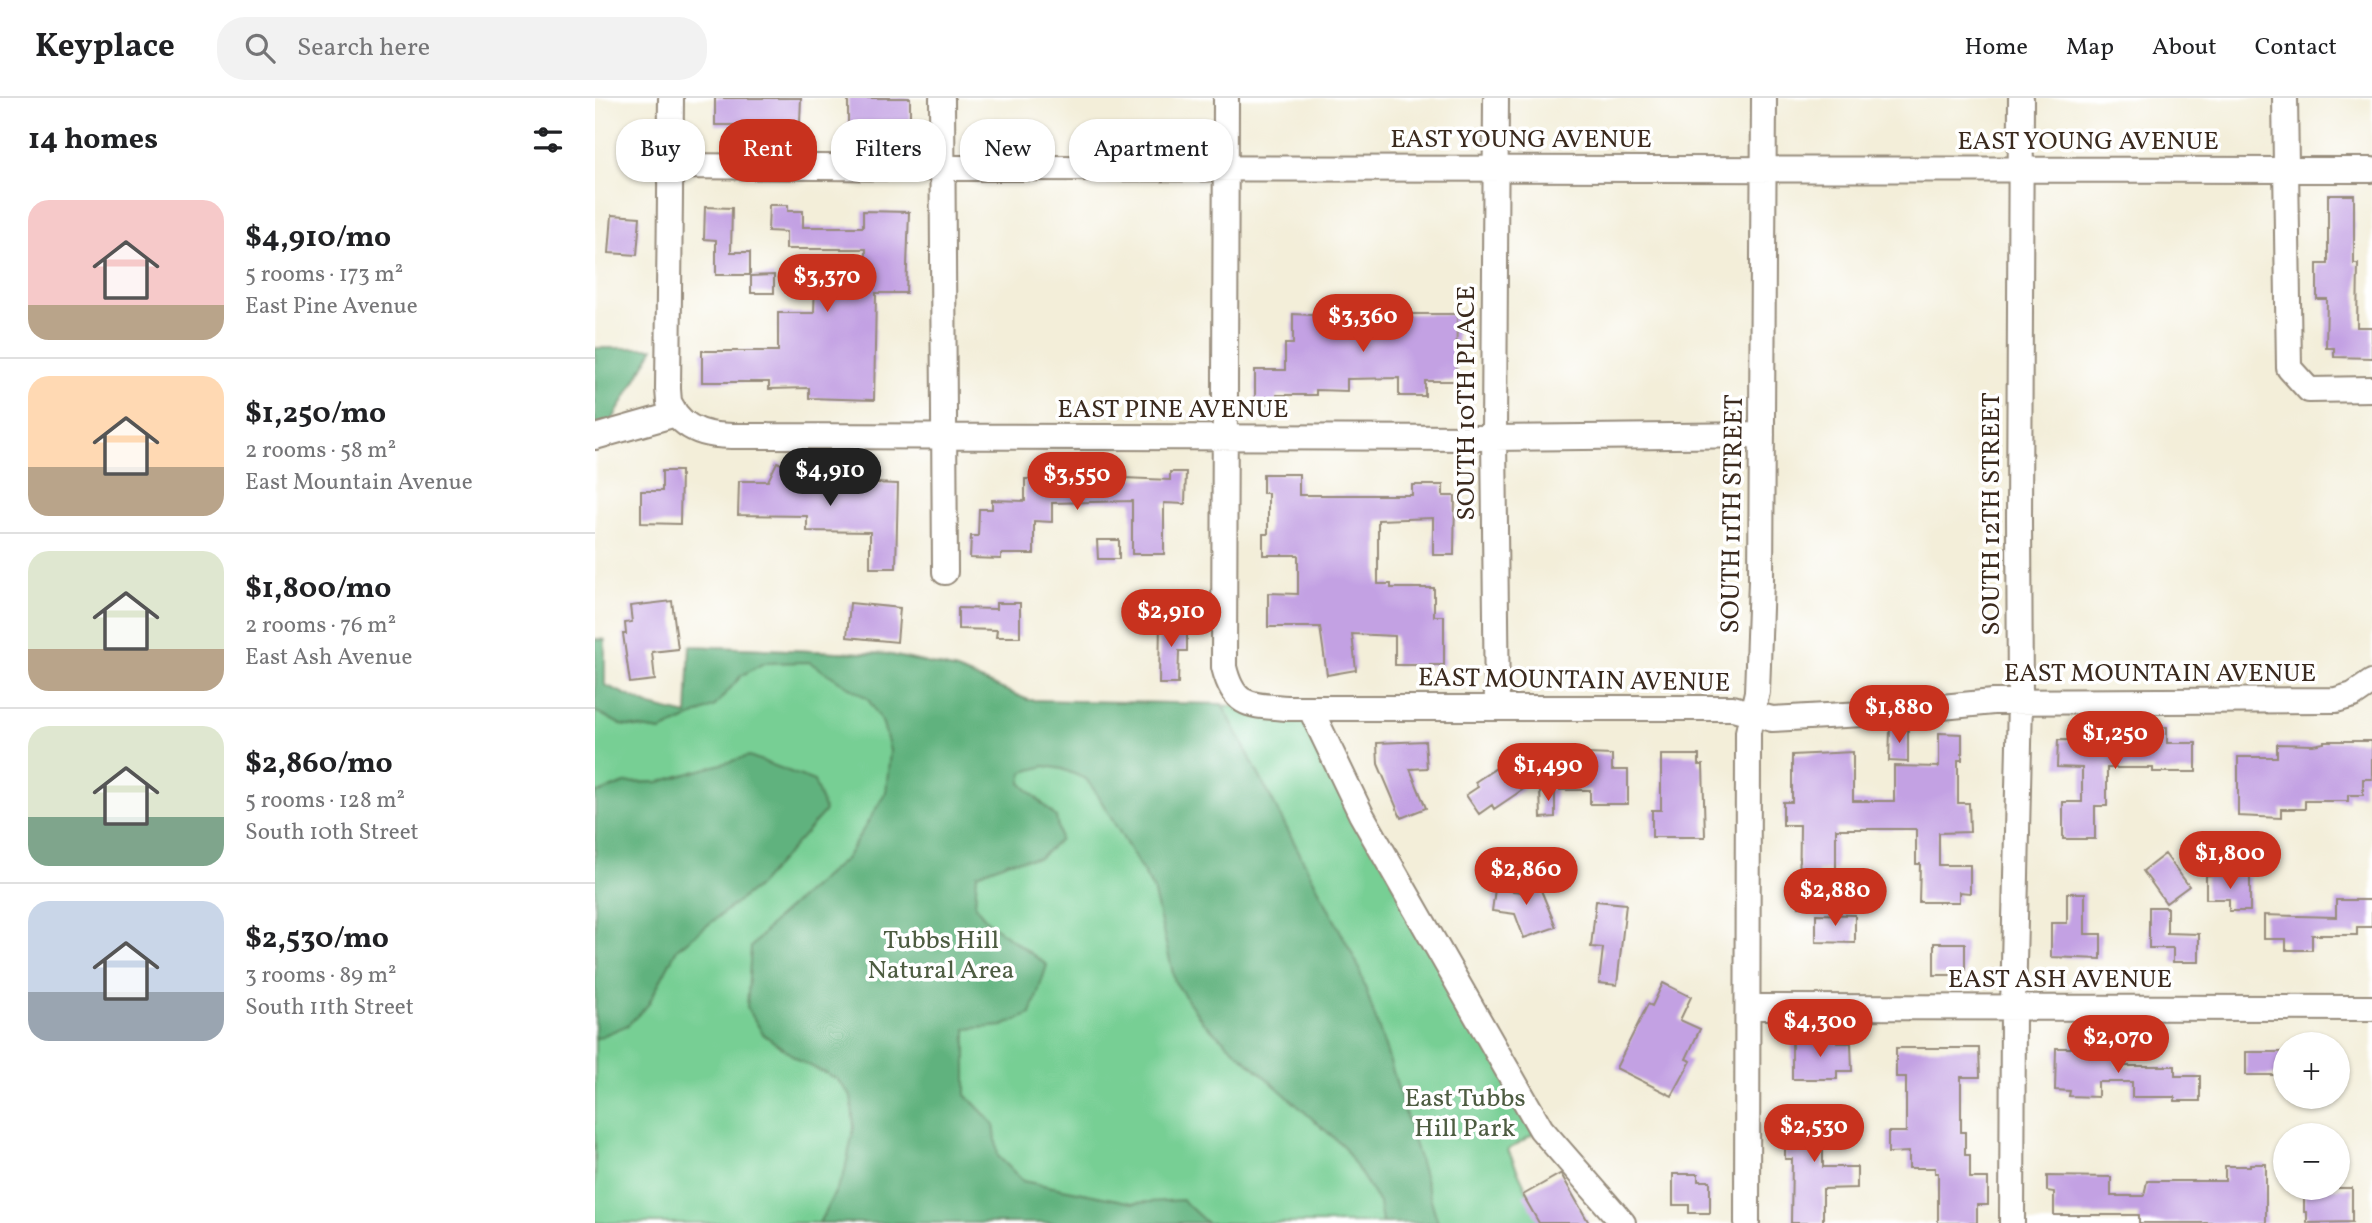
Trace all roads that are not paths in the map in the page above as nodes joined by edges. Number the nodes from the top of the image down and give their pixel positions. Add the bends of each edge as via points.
1 (671, 98) edge
2 (942, 98) edge
3 (1226, 98) edge
4 (1496, 98) edge
5 (1764, 98) edge
6 (2021, 98) edge
7 (2285, 98) edge
8 (671, 119) edge
9 (942, 119) edge
10 (1226, 119) edge
11 (705, 166) edge
12 (831, 167) edge
13 (1233, 167) edge
14 (946, 168) edge
15 (1069, 168) edge
16 (1496, 168) junction
17 (1763, 169) junction
18 (2021, 169) junction
19 (2285, 170) junction
20 (2372, 170) edge
21 (670, 182) edge
22 (943, 182) edge
23 (1226, 182) edge
24 (2372, 388) edge
25 (675, 414) junction
26 (1762, 435) junction
27 (595, 437) edge
28 (945, 437) junction
29 (1224, 438) junction
30 (1494, 439) junction
31 (945, 572) dead end
32 (2372, 682) edge
33 (2020, 701) junction
34 (1497, 707) junction
35 (1310, 708) junction
36 (1753, 713) junction
37 (1748, 1007) junction
38 (2013, 1007) junction
39 (2372, 1008) edge
40 (1623, 1223) edge
41 (1747, 1223) edge
42 (2012, 1223) edge

1 - 8 street
2 - 9 street
3 - 10 street
4 - 16 street, SOUTH 10TH PLACE
5 - 17 street, SOUTH 11TH STREET
6 - 18 street, SOUTH 12TH STREET
7 - 19 street
11 - 12 street, EAST YOUNG AVENUE
13 - 16 street, EAST YOUNG AVENUE
14 - 15 street, EAST YOUNG AVENUE
16 - 17 street, EAST YOUNG AVENUE
16 - 30 street, SOUTH 10TH PLACE
17 - 18 street, EAST YOUNG AVENUE
17 - 26 street, SOUTH 11TH STREET
18 - 19 street, EAST YOUNG AVENUE
18 - 33 street, SOUTH 12TH STREET
19 - 20 street, EAST YOUNG AVENUE
19 - 24 street via 2289,368 2309,390
21 - 25 street via 668,389
22 - 28 street
23 - 29 street
25 - 27 street
25 - 28 street, EAST PINE AVENUE via 694,430 708,434
26 - 30 street, EAST PINE AVENUE
26 - 36 street, SOUTH 11TH STREET via 1758,692
28 - 29 street, EAST PINE AVENUE
28 - 31 street
29 - 30 street, EAST PINE AVENUE
29 - 35 street, EAST MOUNTAIN AVENUE via 1224,667 1228,685 1238,699 1253,705
30 - 34 street, SOUTH 10TH PLACE
32 - 33 street, EAST MOUNTAIN AVENUE via 2336,700
33 - 36 street, EAST MOUNTAIN AVENUE via 1772,719
33 - 38 street, SOUTH 12TH STREET
34 - 35 street, EAST MOUNTAIN AVENUE
34 - 36 street, EAST MOUNTAIN AVENUE via 1733,708
35 - 40 street via 1361,814 1541,1129
36 - 37 street, SOUTH 11TH STREET via 1748,732
37 - 38 street, EAST ASH AVENUE
37 - 41 street, SOUTH 11TH STREET
38 - 39 street, EAST ASH AVENUE
38 - 42 street, SOUTH 12TH STREET

